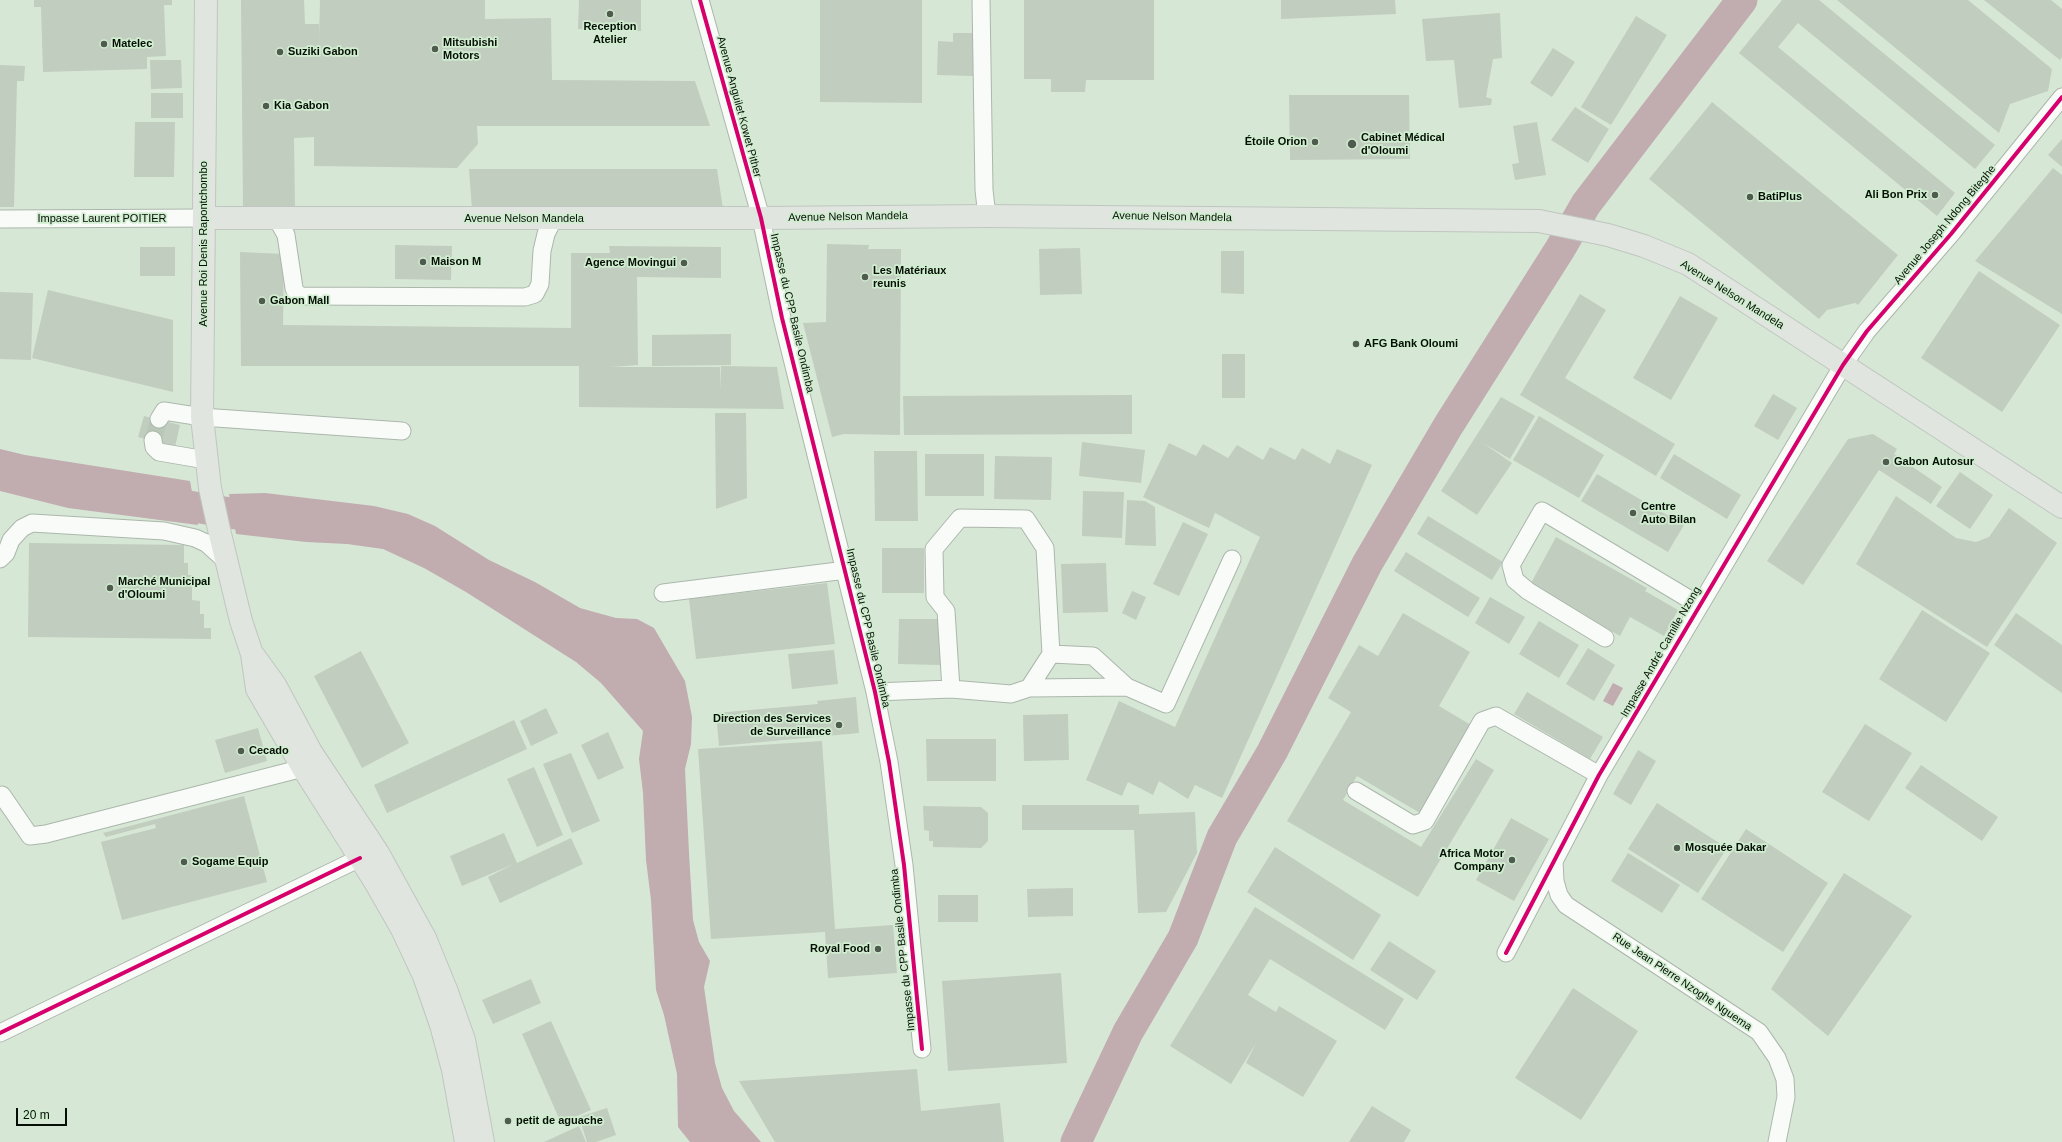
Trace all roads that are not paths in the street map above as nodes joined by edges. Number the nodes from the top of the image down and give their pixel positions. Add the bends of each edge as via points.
1 (206, 0) edge
2 (700, 0) edge
3 (981, 0) edge
4 (2062, 97) edge
5 (987, 216) junction
6 (204, 218) junction
7 (554, 218) junction
8 (761, 218) junction
9 (0, 219) edge
10 (277, 219) junction
11 (1843, 365) junction
12 (202, 417) junction
13 (159, 419) dead end
14 (402, 431) dead end
15 (153, 440) dead end
16 (206, 460) junction
17 (2062, 507) edge
18 (0, 559) edge
19 (1232, 559) dead end
20 (226, 561) junction
21 (846, 570) junction
22 (663, 593) dead end
23 (1699, 605) junction
24 (1605, 638) dead end
25 (252, 654) junction
26 (1051, 654) junction
27 (1127, 686) junction
28 (1029, 688) junction
29 (951, 689) junction
30 (875, 692) junction
31 (303, 768) junction
32 (1599, 775) junction
33 (1356, 791) dead end
34 (2, 795) dead end
35 (360, 858) junction
36 (1554, 861) junction
37 (1506, 953) dead end
38 (0, 1033) edge
39 (922, 1049) dead end
40 (466, 1142) edge
41 (483, 1142) edge
42 (1777, 1142) edge

1 - 6 main road, Avenue Roi Denis Rapontchombo
2 - 8 street, Avenue Anguilet Kowet Pither
3 - 5 street via 984,182
4 - 11 street, Avenue Joseph Ndong Biteghe via 1951,234 1867,331
5 - 8 main road, Avenue Nelson Mandela
5 - 11 main road, Avenue Nelson Mandela via 1539,220 1608,235 1688,264
6 - 9 street, Impasse Laurent POITIER
6 - 10 main road, Avenue Nelson Mandela
6 - 12 main road, Avenue Roi Denis Rapontchombo
7 - 8 main road, Avenue Nelson Mandela
7 - 10 main road, Avenue Nelson Mandela
7 - 10 street via 543,245 540,284 535,294 525,297 302,296 296,293 294,288 286,235
8 - 21 street, Impasse du CPP Basile Ondimba via 782,318
11 - 17 main road, Avenue Nelson Mandela
11 - 23 street, Impasse André Camille Nzong
12 - 13 street via 164,411
12 - 14 street
12 - 16 main road, Avenue Roi Denis Rapontchombo
15 - 16 street via 158,452
16 - 20 main road, Avenue Roi Denis Rapontchombo
18 - 20 street via 6,553 11,540 22,528 32,523 164,531 206,543
19 - 27 street via 1166,704
20 - 25 main road, Avenue Roi Denis Rapontchombo
21 - 22 street
21 - 30 street, Impasse du CPP Basile Ondimba
23 - 24 street via 1542,511 1510,565 1515,580 1528,591
23 - 32 street, Impasse André Camille Nzong
25 - 31 main road via 257,689
25 - 41 main road via 275,685 312,752 378,853 425,938 464,1040
26 - 27 street via 1093,656
26 - 28 street
26 - 29 street via 1045,548 1026,519 960,518 934,549 935,597 946,611
27 - 28 street
28 - 29 street via 1011,694
29 - 30 street
30 - 39 street, Impasse du CPP Basile Ondimba via 890,762 904,865
31 - 34 street via 30,836
31 - 35 main road
32 - 33 street via 1496,716 1482,721 1425,821 1413,825
32 - 36 street, Impasse André Camille Nzong
35 - 38 street
35 - 40 main road via 402,929 424,976 453,1070
36 - 37 street, Impasse André Camille Nzong
36 - 42 street, Rue Jean Pierre Nzoghe Nguema via 1555,881 1559,895 1566,905 1758,1032 1777,1058 1785,1079 1786,1097

